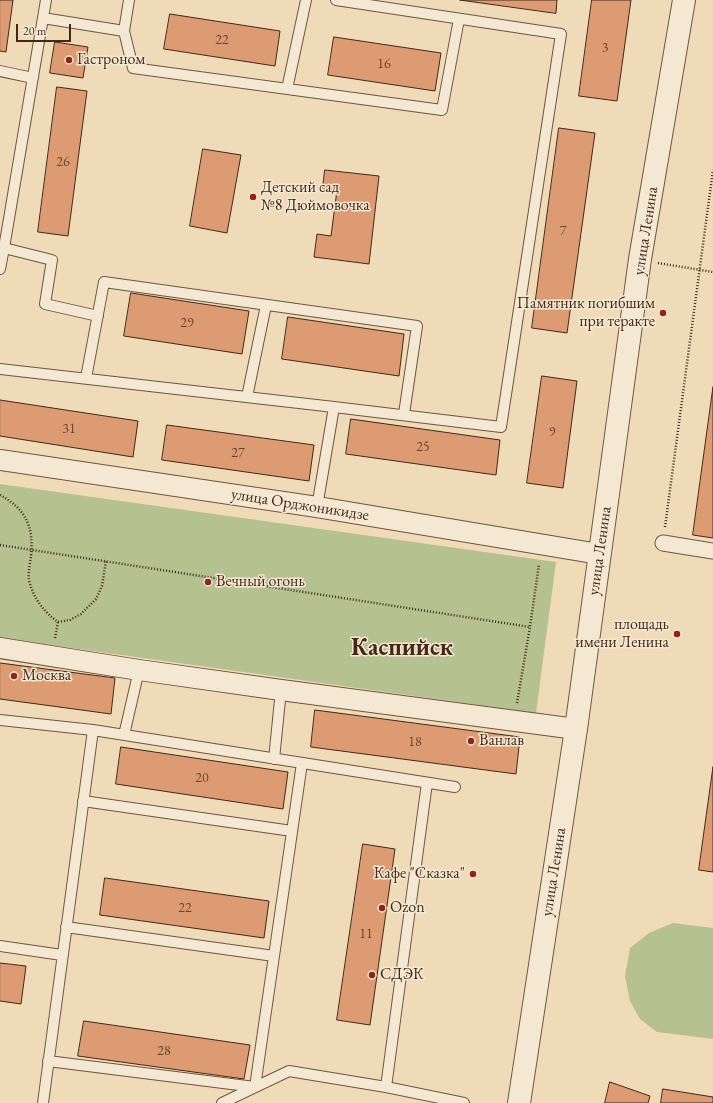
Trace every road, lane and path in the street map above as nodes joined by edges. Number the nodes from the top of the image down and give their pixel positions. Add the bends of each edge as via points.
1 (46, 0) edge
2 (129, 0) edge
3 (306, 0) edge
4 (336, 0) edge
5 (684, 0) edge
6 (43, 18) junction
7 (459, 19) junction
8 (124, 31) junction
9 (0, 71) edge
10 (33, 78) junction
11 (287, 89) junction
12 (713, 170) edge
13 (4, 248) junction
14 (640, 259) junction
15 (0, 269) edge
16 (699, 270) junction
17 (713, 272) edge
18 (266, 305) junction
19 (98, 316) junction
20 (0, 369) edge
21 (86, 378) junction
22 (247, 397) junction
23 (334, 407) junction
24 (404, 414) junction
25 (0, 460) edge
26 (0, 495) edge
27 (316, 507) junction
28 (662, 543) joint
29 (0, 545) edge
30 (542, 545) junction
31 (32, 550) junction
32 (713, 550) edge
33 (599, 554) junction
34 (106, 561) junction
35 (530, 627) junction
36 (0, 648) edge
37 (138, 670) junction
38 (281, 690) junction
39 (0, 720) edge
40 (514, 721) junction
41 (576, 729) junction
42 (92, 730) junction
43 (124, 735) junction
44 (274, 759) junction
45 (302, 763) junction
46 (426, 783) junction
47 (455, 787) dead end
48 (83, 801) junction
49 (292, 831) junction
50 (66, 928) junction
51 (0, 946) edge
52 (62, 955) junction
53 (274, 956) junction
54 (48, 1061) junction
55 (386, 1087) junction
56 (255, 1088) junction
57 (43, 1103) edge
58 (222, 1103) edge
59 (464, 1103) edge
60 (519, 1103) edge

1 - 6 lane
2 - 8 lane
3 - 11 lane
4 - 7 lane
5 - 14 street, улица Ленина
6 - 8 lane
6 - 10 lane
7 - 11 lane via 442,110
7 - 24 lane via 562,34 501,427
8 - 11 lane via 133,68
9 - 10 lane
10 - 13 lane
12 - 16 path
13 - 15 lane
13 - 19 lane via 52,260 45,304
14 - 16 path
14 - 33 street, улица Ленина
16 - 17 path
16 - 28 path
18 - 19 lane via 104,282
18 - 22 lane
18 - 24 lane via 417,326
19 - 21 lane
20 - 21 lane
21 - 22 lane
22 - 23 lane
23 - 24 lane
23 - 27 lane
25 - 27 street, улица Орджоникидзе
26 - 31 path via 12,501 24,514 32,533
27 - 30 street, улица Орджоникидзе
28 - 32 street
29 - 31 path
30 - 33 street, улица Орджоникидзе
30 - 35 path
31 - 34 path
31 - 34 path via 29,578 32,590 47,614 58,622 70,620 81,614 96,599 102,586
33 - 41 street, улица Ленина
34 - 35 path
35 - 40 path
36 - 37 street
37 - 38 street
37 - 43 lane
38 - 40 street
38 - 44 lane
39 - 42 lane
40 - 41 street
41 - 60 street, улица Ленина
42 - 43 lane
42 - 48 lane
43 - 44 lane
44 - 45 lane
45 - 46 lane
45 - 49 lane
46 - 47 lane
46 - 55 lane
48 - 49 lane
48 - 50 lane
49 - 53 lane
50 - 52 lane
50 - 53 lane
51 - 52 lane
52 - 54 lane
53 - 56 lane
54 - 56 lane
54 - 57 lane
55 - 56 lane via 289,1071
55 - 59 lane
56 - 58 lane

